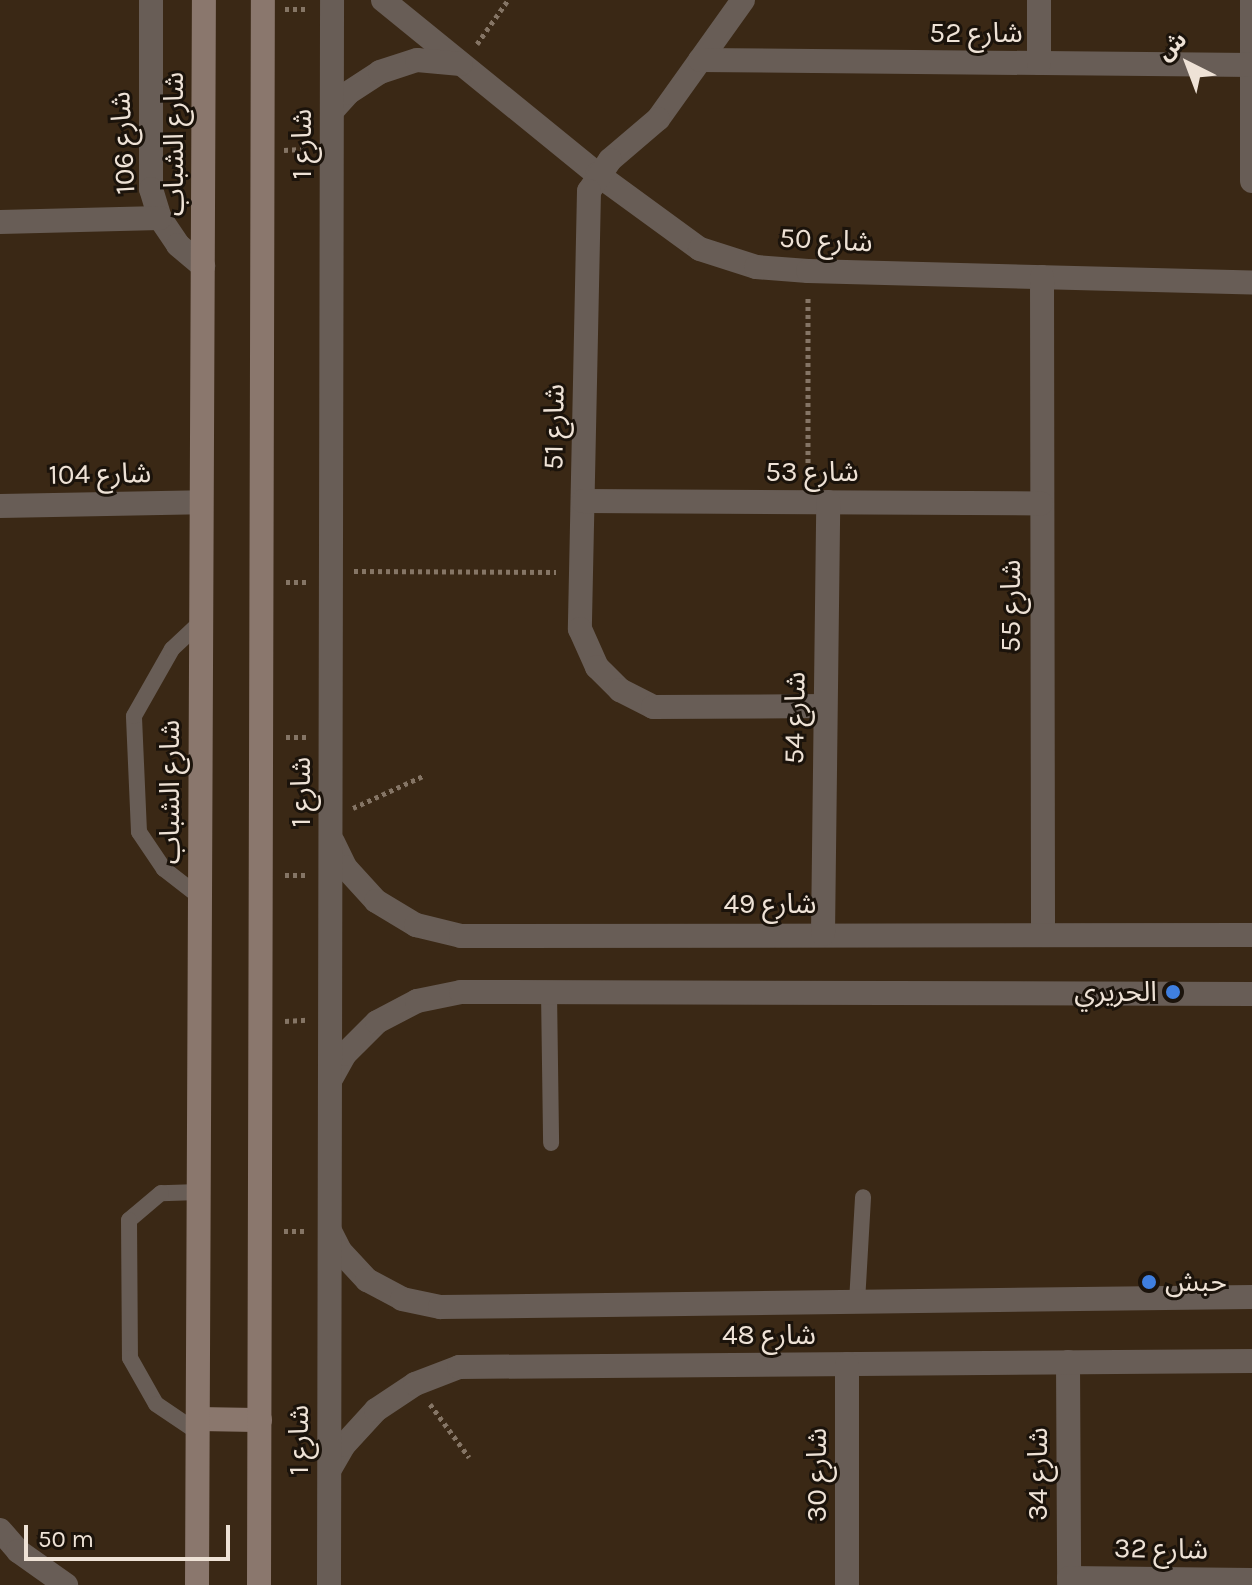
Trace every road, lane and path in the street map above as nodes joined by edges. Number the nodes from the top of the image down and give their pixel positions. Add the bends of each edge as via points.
1 (151, 0) edge
2 (204, 0) edge
3 (263, 0) edge
4 (332, 0) edge
5 (383, 0) edge
6 (508, 0) edge
7 (743, 0) edge
8 (1039, 0) edge
9 (1252, 0) edge
10 (700, 60) junction
11 (1039, 63) junction
12 (463, 64) junction
13 (1252, 65) edge
14 (332, 111) junction
15 (597, 174) junction
16 (1252, 181) edge
17 (160, 218) junction
18 (0, 222) edge
19 (203, 266) junction
20 (808, 271) junction
21 (1042, 277) junction
22 (1252, 283) edge
23 (583, 501) junction
24 (201, 502) junction
25 (818, 502) junction
26 (1041, 503) junction
27 (0, 506) edge
28 (331, 571) junction
29 (581, 572) junction
30 (201, 622) junction
31 (825, 706) junction
32 (261, 736) junction
33 (331, 737) junction
34 (423, 776) dead end
35 (331, 828) junction
36 (200, 897) junction
37 (823, 934) junction
38 (1043, 935) junction
39 (1252, 935) edge
40 (549, 992) junction
41 (1252, 994) edge
42 (330, 1082) junction
43 (551, 1143) dead end
44 (199, 1192) junction
45 (863, 1197) dead end
46 (330, 1231) junction
47 (1252, 1297) edge
48 (857, 1302) junction
49 (1252, 1361) edge
50 (1068, 1362) junction
51 (847, 1364) junction
52 (415, 1384) junction
53 (260, 1420) junction
54 (199, 1426) junction
55 (469, 1457) dead end
56 (329, 1471) junction
57 (0, 1530) edge
58 (1252, 1580) edge
59 (1069, 1581) edge
60 (66, 1585) edge
61 (197, 1585) edge
62 (259, 1585) edge
63 (329, 1585) edge
64 (847, 1585) edge

1 - 17 street, شارع 106 via 151,189
2 - 19 street, شارع الشباب
3 - 32 street
4 - 14 street, شارع 1
5 - 12 street, شارع 50
6 - 12 path
7 - 10 street
8 - 11 street
9 - 13 street
10 - 11 street, شارع 52
10 - 15 street via 658,119
11 - 13 street, شارع 52
12 - 14 street via 417,60 380,72
12 - 15 street, شارع 50
13 - 16 street
14 - 28 street, شارع 1
15 - 20 street, شارع 50 via 700,249 756,267
15 - 23 street, شارع 51 via 589,191
17 - 18 street
17 - 19 street, شارع 106 via 178,245
19 - 24 street, شارع الشباب
20 - 21 street, شارع 50
20 - 25 path
21 - 22 street, شارع 50
21 - 26 street, شارع 55
23 - 25 street, شارع 53
23 - 29 street, شارع 51
24 - 27 street, شارع 104
24 - 30 street, شارع الشباب
25 - 26 street, شارع 53
25 - 31 street, شارع 54
26 - 38 street, شارع 55
28 - 29 path
28 - 33 street, شارع 1
29 - 31 street, شارع 51 via 580,629 597,667 620,690 653,707
30 - 36 street, شارع الشباب
30 - 36 lane via 150,680 134,716 139,832 164,869
31 - 37 street, شارع 54
32 - 33 path
32 - 53 street
33 - 35 street, شارع 1
34 - 35 path
35 - 37 street, شارع 49 via 345,867 376,901 416,925 461,936
35 - 42 street, شارع 1
36 - 44 street, شارع الشباب
37 - 38 street, شارع 49
38 - 39 street, شارع 49
40 - 41 street
40 - 42 street via 461,992 417,1001 377,1022 345,1054
40 - 43 lane
42 - 46 street, شارع 1
44 - 54 street, شارع الشباب
44 - 54 lane via 161,1193 144,1202 129,1220 130,1358 156,1404
45 - 48 lane
46 - 48 street, شارع 48 via 340,1251 367,1280 402,1299 440,1307
46 - 56 street, شارع 1
47 - 48 street, شارع 48
49 - 50 street, شارع 48
50 - 51 street, شارع 48
50 - 59 street, شارع 34
51 - 52 street, شارع 48 via 459,1367
51 - 64 street, شارع 30
52 - 55 path
52 - 56 street, شارع 48 via 376,1410
53 - 54 street
53 - 62 street
54 - 61 street, شارع الشباب
56 - 63 street, شارع 1
57 - 60 street via 18,1551
58 - 59 street, شارع 32

